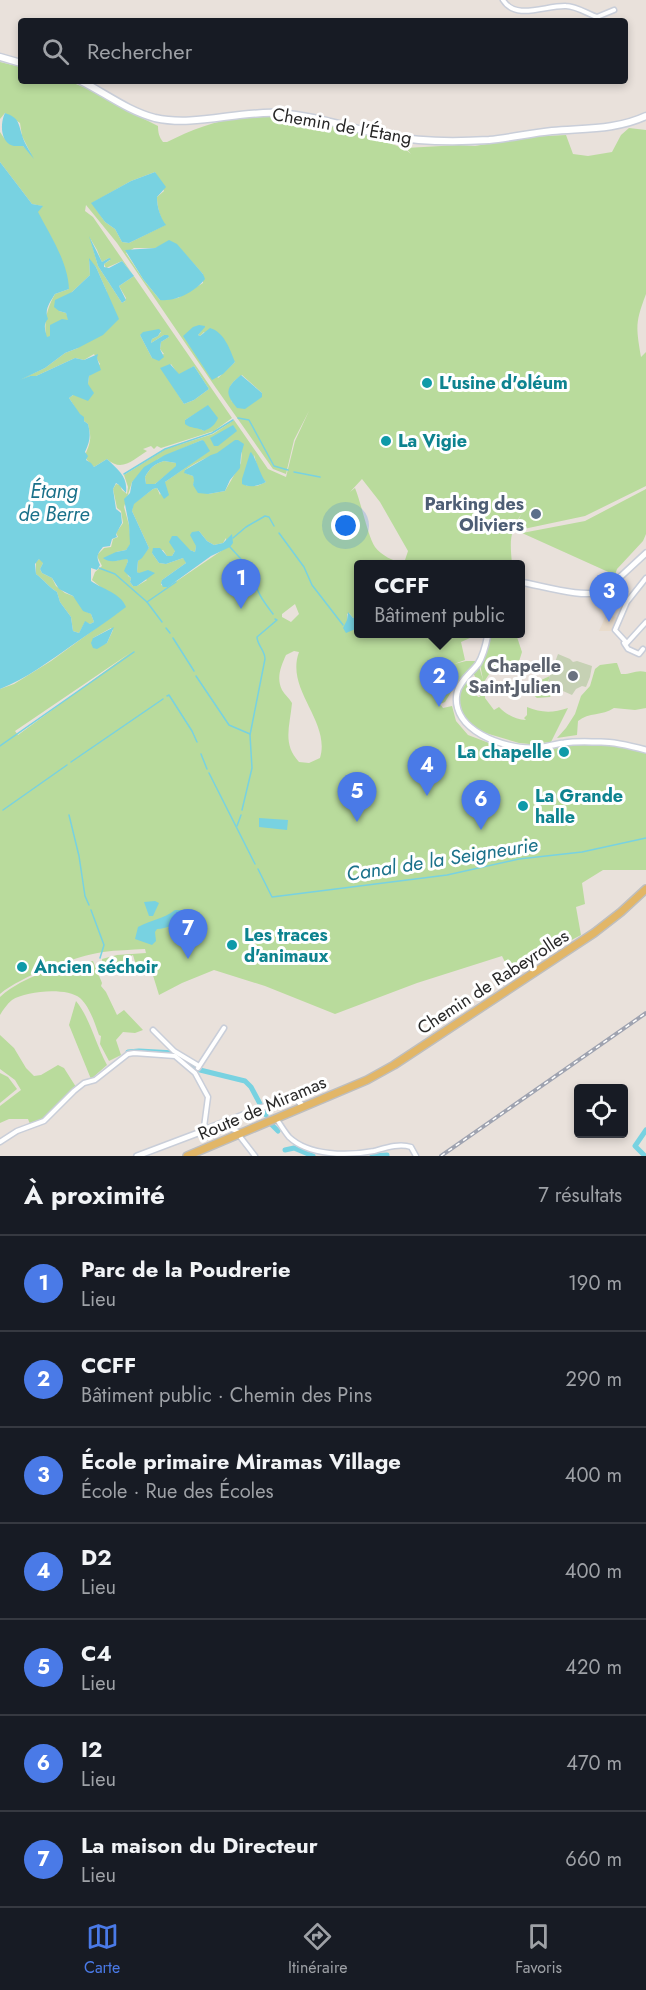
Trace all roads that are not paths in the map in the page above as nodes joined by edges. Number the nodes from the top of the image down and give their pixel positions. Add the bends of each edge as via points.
1 (503, 0) edge
2 (614, 10) dead end
3 (0, 57) edge
4 (18, 62) edge
5 (87, 84) edge
6 (646, 116) edge
7 (646, 553) edge
8 (646, 578) edge
9 (525, 583) edge
10 (646, 622) edge
11 (487, 638) edge
12 (621, 638) junction
13 (642, 652) edge
14 (646, 750) edge
15 (646, 889) edge
16 (224, 1028) dead end
17 (153, 1030) dead end
18 (199, 1066) junction
19 (195, 1073) junction
20 (350, 1087) joint
21 (303, 1106) junction
22 (275, 1118) junction
23 (219, 1124) junction
24 (207, 1127) junction
25 (239, 1133) junction
26 (0, 1142) edge
27 (137, 1156) edge
28 (187, 1156) edge
29 (255, 1156) edge
30 (416, 1156) edge

1 - 2 street via 514,10 567,6 597,17
3 - 4 main road
5 - 6 main road, Chemin de l’Étang via 141,113 167,120 280,113 388,136 431,140 489,140 603,127
7 - 9 street via 602,592 581,593
8 - 12 street via 627,602 615,630
10 - 12 street via 627,644
11 - 14 street via 483,655 458,689 456,699 463,719 474,731 531,748 604,742
12 - 13 street via 628,649
15 - 20 main road, Chemin de Rabeyrolles via 569,950 402,1060
16 - 18 street
17 - 18 street via 174,1051
18 - 19 street
19 - 24 street via 208,1097
19 - 26 street via 175,1056 128,1054 95,1080 84,1083 44,1121
20 - 21 main road, Route de Miramas
21 - 22 main road, Route de Miramas
21 - 23 street via 296,1099 287,1098
22 - 25 main road, Route de Miramas
22 - 30 street via 295,1142 317,1152 365,1153 403,1145 411,1147
23 - 24 street
23 - 25 street
24 - 27 street via 208,1133 198,1133
25 - 28 main road, Route de Miramas
25 - 29 street

